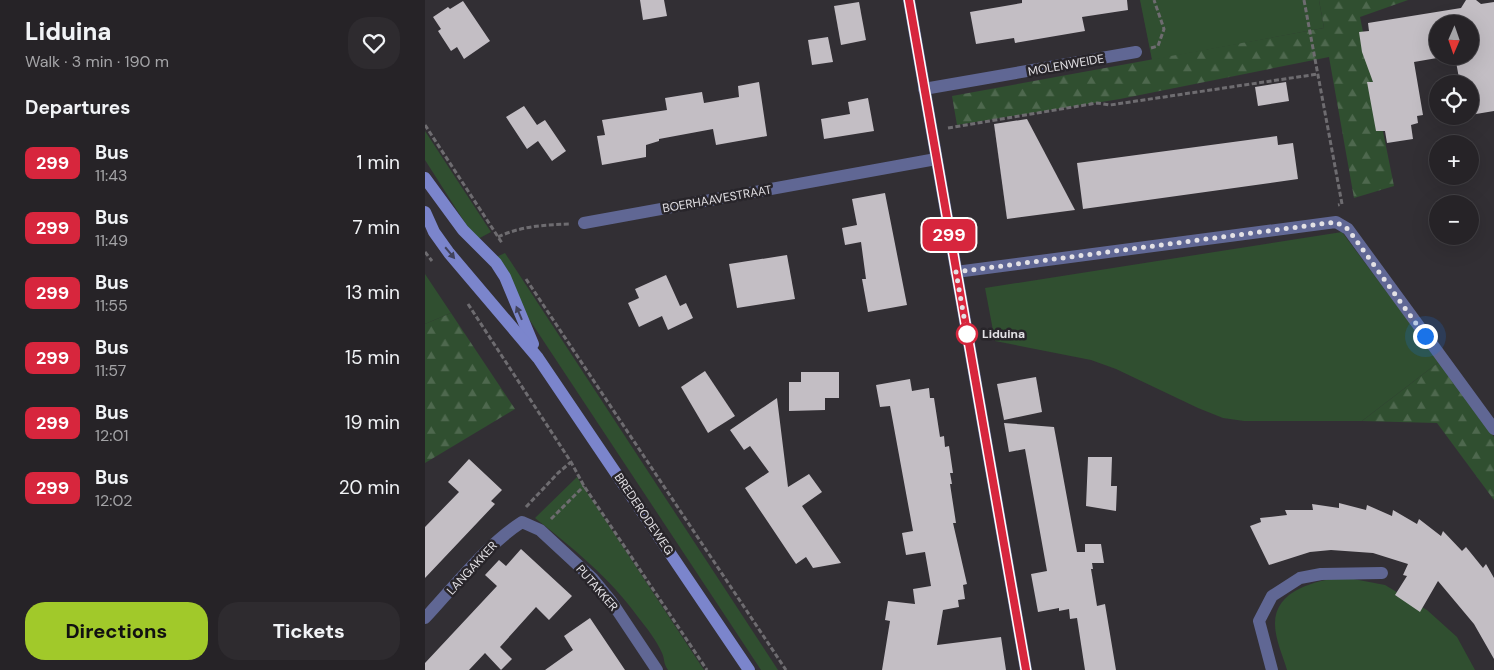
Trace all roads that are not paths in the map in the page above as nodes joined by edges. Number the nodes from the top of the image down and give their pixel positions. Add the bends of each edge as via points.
1 (909, 0) edge
2 (1136, 52) road end
3 (924, 89) junction
4 (936, 159) junction
5 (425, 178) edge
6 (425, 212) edge
7 (584, 223) road end
8 (956, 272) junction
9 (538, 358) junction
10 (1494, 429) edge
11 (522, 522) joint
12 (1382, 574) dead end
13 (425, 618) edge
14 (657, 670) edge
15 (749, 670) edge
16 (1027, 670) edge
17 (1272, 670) edge

1 - 3 street
2 - 3 street, MOLENWEIDE
3 - 4 street
4 - 7 street, BOERHAAVESTRAAT
4 - 8 street
9 -> 5 main road, BREDERODEWEG via 505,277 496,263 459,225
6 -> 9 main road, BREDERODEWEG via 449,253
8 - 10 street via 1336,222 1348,229
8 - 16 street
9 - 15 main road, BREDERODEWEG
11 - 13 street, LANGAKKER via 499,540
11 - 14 street, PUTAKKER via 540,530 593,579
12 - 17 street via 1321,574 1301,578 1272,596 1259,621

